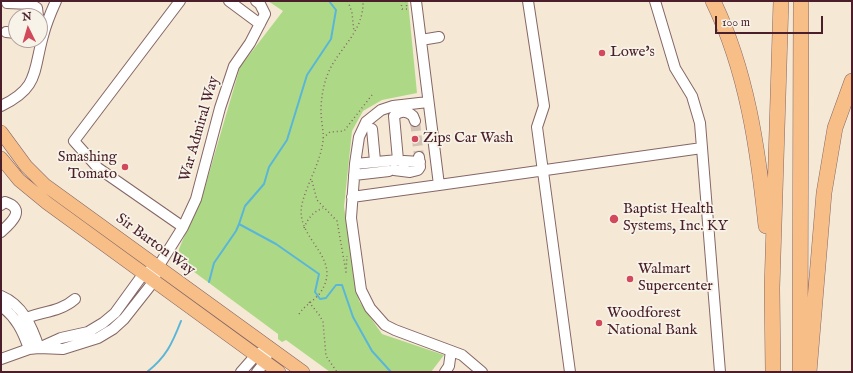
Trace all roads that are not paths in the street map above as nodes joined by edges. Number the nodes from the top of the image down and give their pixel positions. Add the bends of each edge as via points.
1 (56, 1) edge
2 (180, 1) edge
3 (229, 1) edge
4 (416, 1) edge
5 (528, 1) edge
6 (655, 1) edge
7 (713, 1) edge
8 (781, 1) edge
9 (801, 1) edge
10 (258, 2) edge
11 (7, 3) dead end
12 (37, 8) edge
13 (260, 24) junction
14 (439, 37) dead end
15 (421, 40) junction
16 (852, 81) edge
17 (428, 102) junction
18 (1, 106) edge
19 (415, 121) dead end
20 (372, 129) dead end
21 (1, 132) edge
22 (702, 148) junction
23 (1, 158) edge
24 (420, 159) dead end
25 (375, 161) junction
26 (355, 164) junction
27 (398, 166) junction
28 (543, 171) junction
29 (354, 175) junction
30 (439, 185) junction
31 (352, 197) junction
32 (1, 205) edge
33 (183, 228) junction
34 (1, 232) edge
35 (158, 267) junction
36 (149, 277) junction
37 (772, 288) junction
38 (1, 296) edge
39 (75, 299) dead end
40 (7, 306) edge
41 (22, 320) junction
42 (34, 348) junction
43 (270, 348) junction
44 (451, 351) junction
45 (1, 359) edge
46 (259, 363) edge
47 (449, 371) edge
48 (241, 372) edge
49 (279, 372) edge
50 (303, 372) edge
51 (482, 372) edge
52 (570, 372) edge
53 (720, 372) edge
54 (773, 372) edge
55 (800, 372) edge
56 (809, 372) edge

1 - 18 street via 43,35 33,79 26,90
2 - 33 street via 74,141 98,168
3 - 13 street
4 - 15 street
5 - 28 street via 544,106 537,128
6 - 22 street via 675,68 692,96 700,123
7 - 37 highway via 731,47 754,130
8 - 37 highway
9 - 55 highway
10 - 13 street, War Admiral Way via 265,14
11 - 12 street via 31,4
13 - 33 street, War Admiral Way via 234,66 196,199
14 - 15 street
15 - 17 street
16 - 56 highway via 836,128 824,193
17 - 26 street via 387,108 366,122 359,136
17 - 30 street
19 - 27 street via 413,116 406,112 394,116
20 - 25 street
21 - 35 main road, Sir Barton Way via 26,166 45,185
22 - 28 street
22 - 53 street
23 - 36 main road, Sir Barton Way via 33,192
24 - 27 street via 418,170
25 - 26 street
25 - 27 street
26 - 29 street
27 - 29 street
28 - 30 street
28 - 52 street
29 - 31 street
30 - 31 street
31 - 44 street via 351,218 361,290 370,308 385,325
32 - 34 street via 9,203 14,207 16,214 14,221
33 - 35 street, War Admiral Way
35 - 36 street
35 - 43 main road, Sir Barton Way
36 - 42 street via 124,319 113,329 98,338 63,349
36 - 46 main road, Sir Barton Way
37 - 54 highway
38 - 40 street
39 - 41 street via 67,307
40 - 41 street
41 - 42 street
42 - 45 street
43 - 46 street
43 - 50 main road, Sir Barton Way
44 - 47 street
44 - 51 street via 462,355
46 - 48 street
46 - 49 main road, Sir Barton Way

